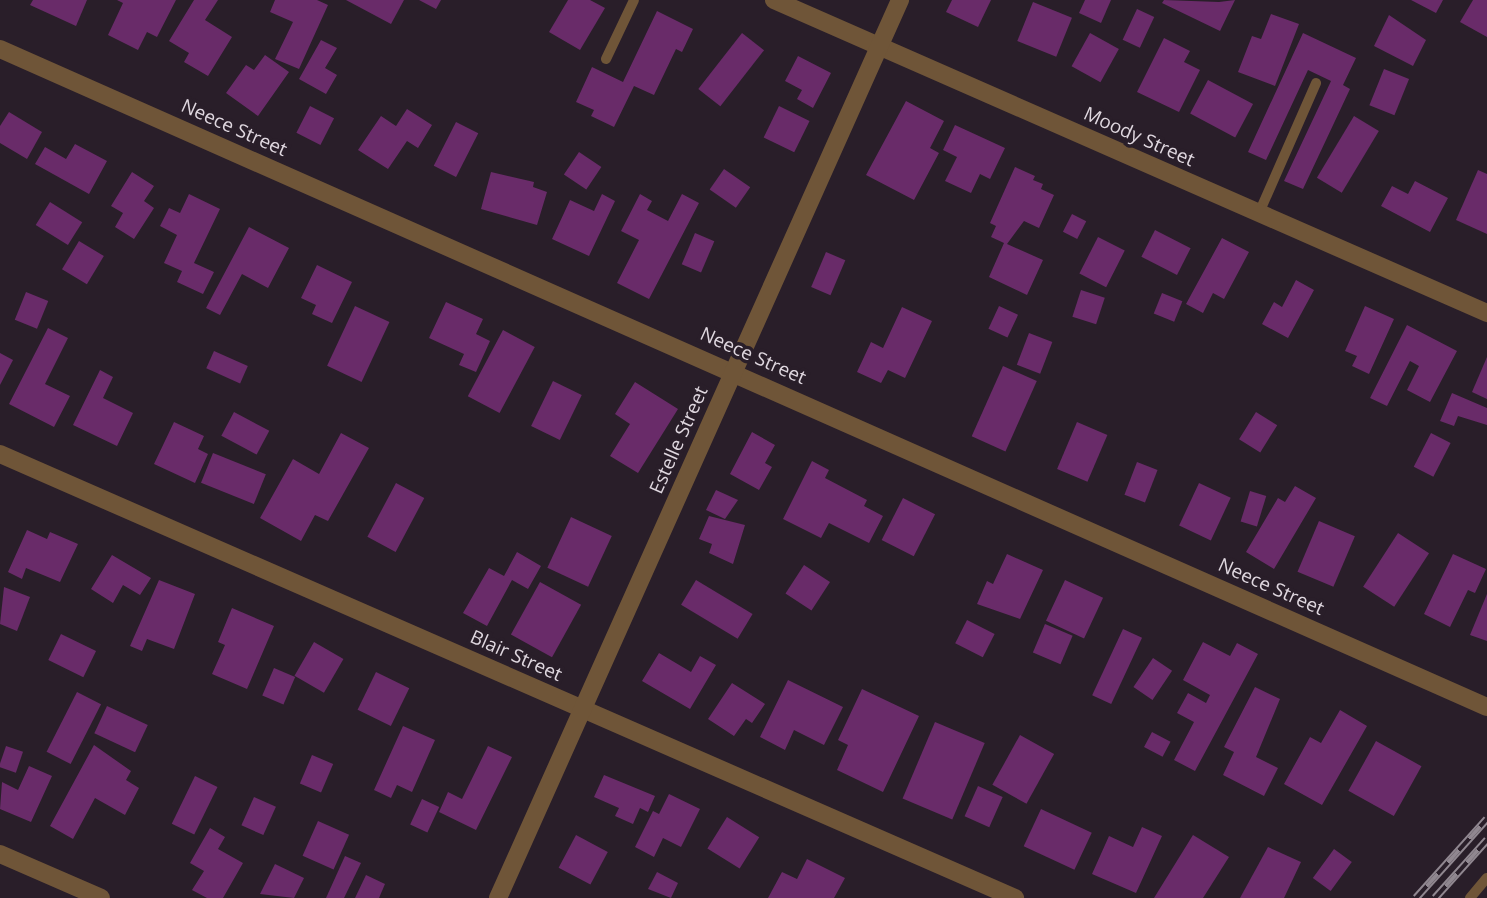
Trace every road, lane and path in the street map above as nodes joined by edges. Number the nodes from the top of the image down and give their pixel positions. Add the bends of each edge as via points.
1 (634, 0) edge
2 (774, 0) edge
3 (900, 0) edge
4 (880, 47) junction
5 (0, 49) edge
6 (606, 59) dead end
7 (1316, 83) dead end
8 (1259, 213) junction
9 (1487, 313) edge
10 (733, 370) junction
11 (0, 454) edge
12 (1487, 707) edge
13 (581, 708) junction
14 (0, 854) edge
15 (1487, 878) edge
16 (101, 898) edge
17 (498, 898) edge
18 (1015, 898) edge
19 (1470, 898) edge

1 - 6 lane
2 - 4 street, Moody Street
3 - 4 street, Estelle Street
4 - 8 street, Moody Street
4 - 10 street, Estelle Street
5 - 10 street, Neece Street
7 - 8 lane
8 - 9 street, Moody Street
10 - 12 street, Neece Street
10 - 13 street, Estelle Street
11 - 13 street, Blair Street
13 - 17 street, Estelle Street
13 - 18 street, Blair Street
14 - 16 street
15 - 19 lane

